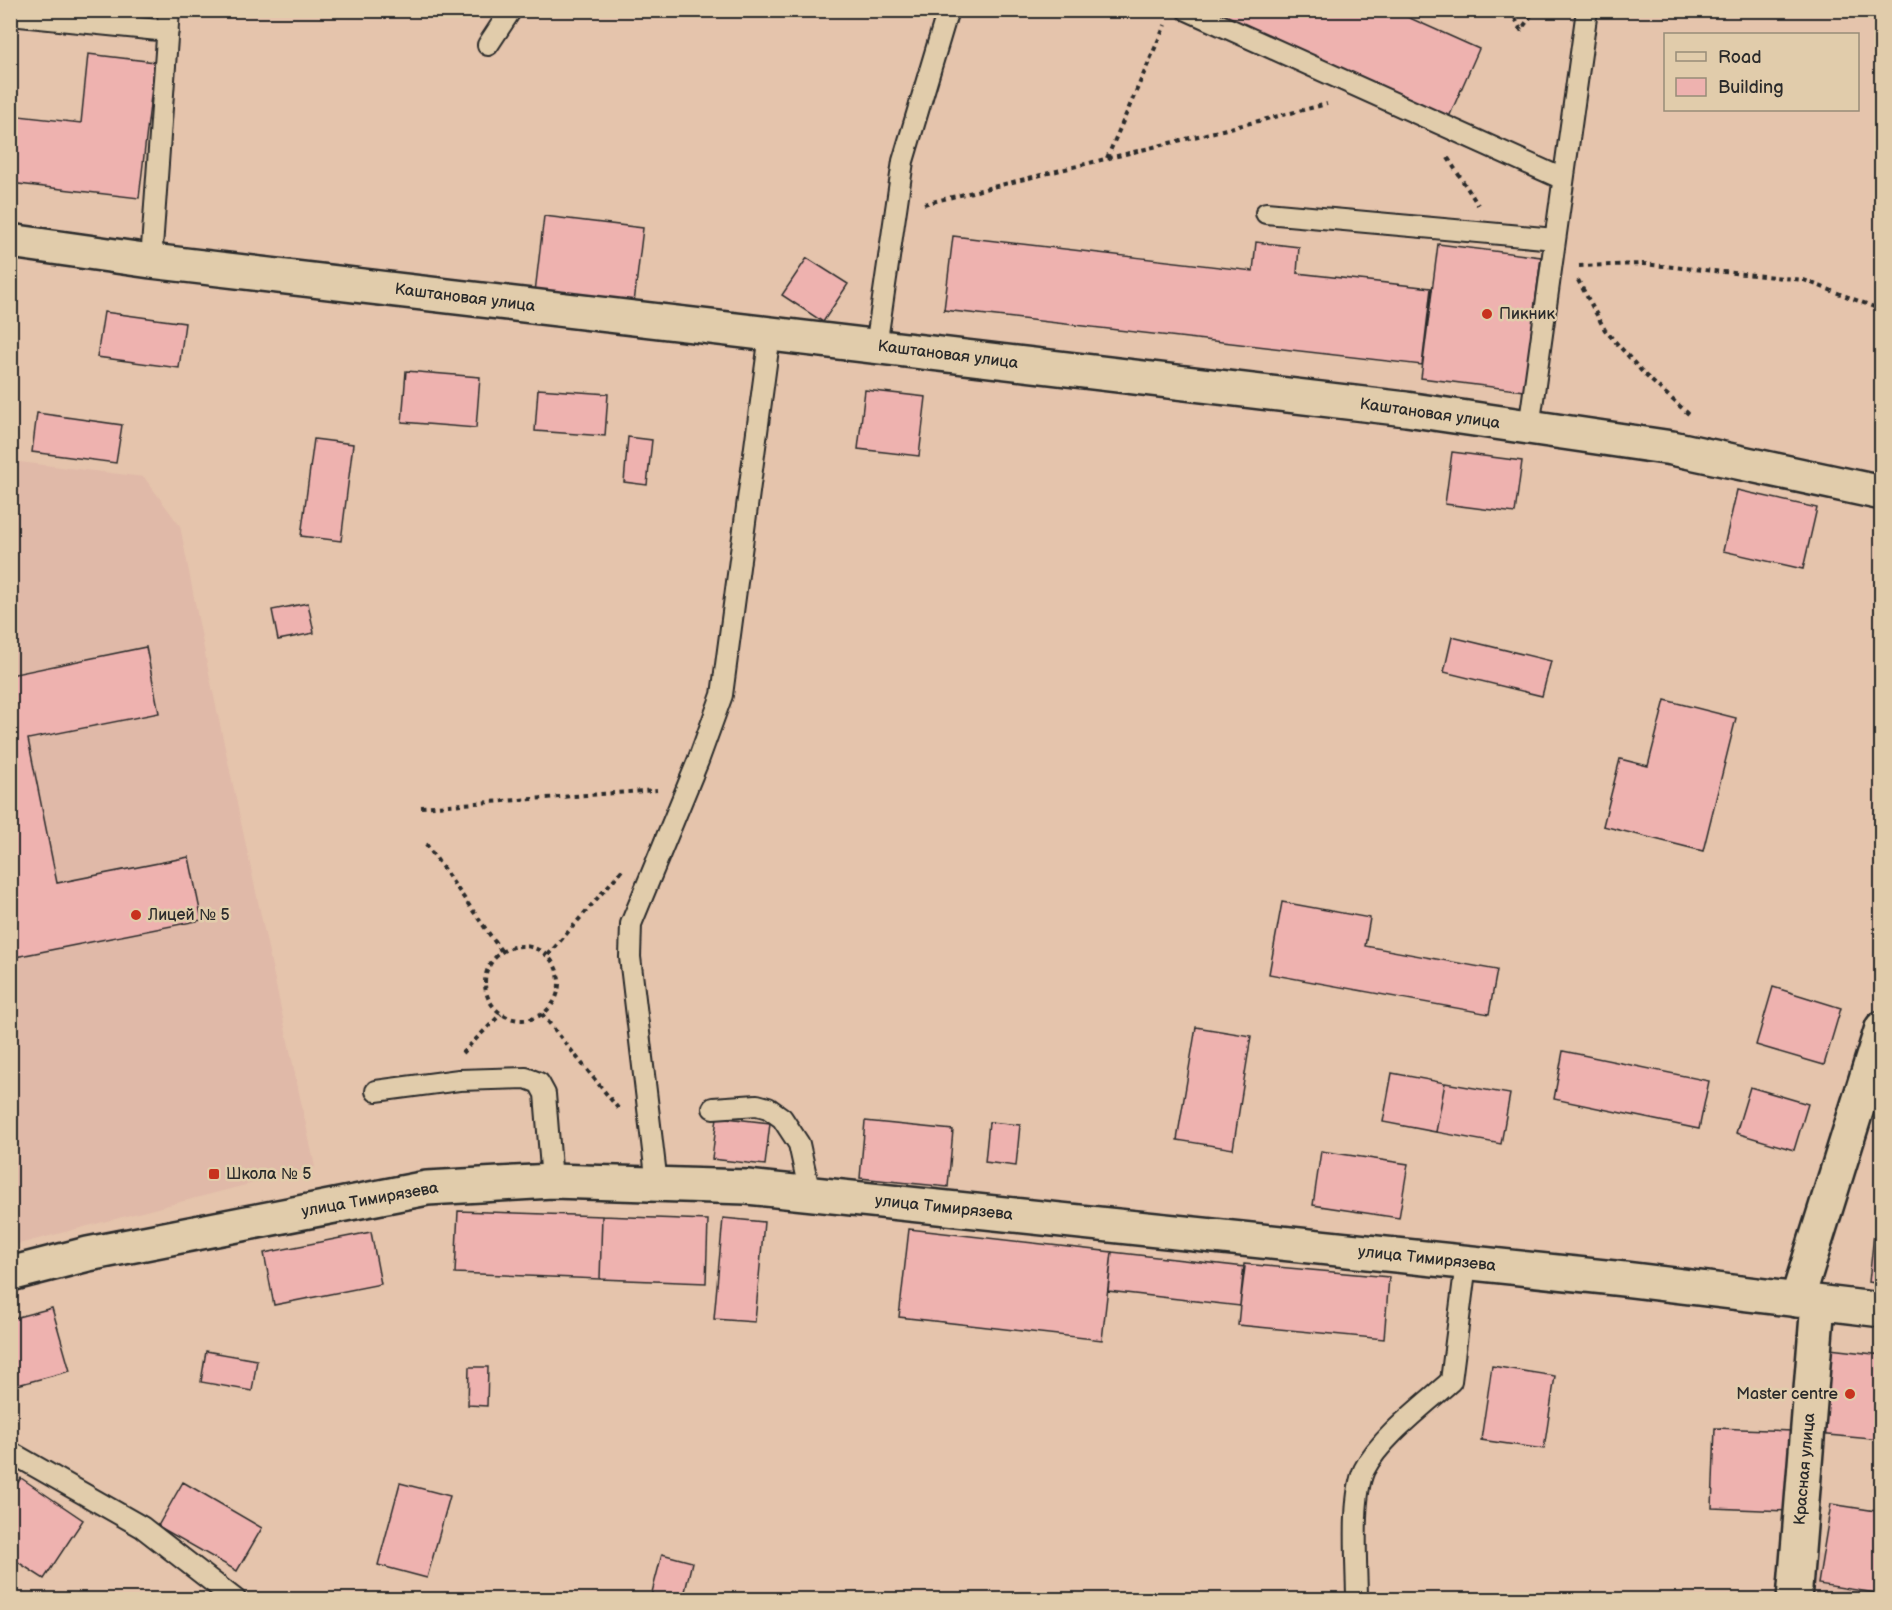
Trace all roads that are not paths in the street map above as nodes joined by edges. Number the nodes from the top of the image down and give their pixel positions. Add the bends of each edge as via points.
1 (169, 10) edge
2 (511, 10) edge
3 (948, 10) edge
4 (1187, 10) edge
5 (1587, 10) edge
6 (10, 15) edge
7 (168, 31) junction
8 (488, 45) dead end
9 (1563, 179) junction
10 (1266, 213) dead end
11 (1555, 239) junction
12 (10, 241) edge
13 (151, 261) junction
14 (770, 334) junction
15 (876, 347) junction
16 (1529, 428) junction
17 (1881, 493) edge
18 (1881, 1029) edge
19 (376, 1091) dead end
20 (713, 1108) dead end
21 (552, 1181) junction
22 (657, 1184) junction
23 (810, 1194) junction
24 (1466, 1263) junction
25 (10, 1274) edge
26 (1808, 1301) junction
27 (1881, 1310) edge
28 (10, 1452) edge
29 (236, 1599) edge
30 (1357, 1599) edge
31 (1794, 1599) edge

1 - 7 lane
2 - 8 lane
3 - 15 lane via 903,161
4 - 9 lane
5 - 9 lane
6 - 7 lane
7 - 13 lane
9 - 11 lane
10 - 11 lane
11 - 16 lane via 1560,267
12 - 13 street, Каштановая улица
13 - 14 street, Каштановая улица
14 - 15 street, Каштановая улица
14 - 22 lane via 722,695 631,924 630,957
15 - 16 street, Каштановая улица via 1406,409
16 - 17 street, Каштановая улица via 1672,448
18 - 26 street, Красная улица
19 - 21 lane via 496,1078 526,1078 539,1083 545,1094
20 - 23 lane via 757,1105 782,1118 799,1144
21 - 22 street, улица Тимирязева
21 - 25 street, улица Тимирязева via 428,1188 88,1254
22 - 23 street, улица Тимирязева
23 - 24 street, улица Тимирязева
24 - 26 street, улица Тимирязева
24 - 30 lane via 1451,1381 1389,1436 1364,1471 1356,1506
26 - 27 street, улица Тимирязева
26 - 31 street, Красная улица
28 - 29 lane via 142,1527

